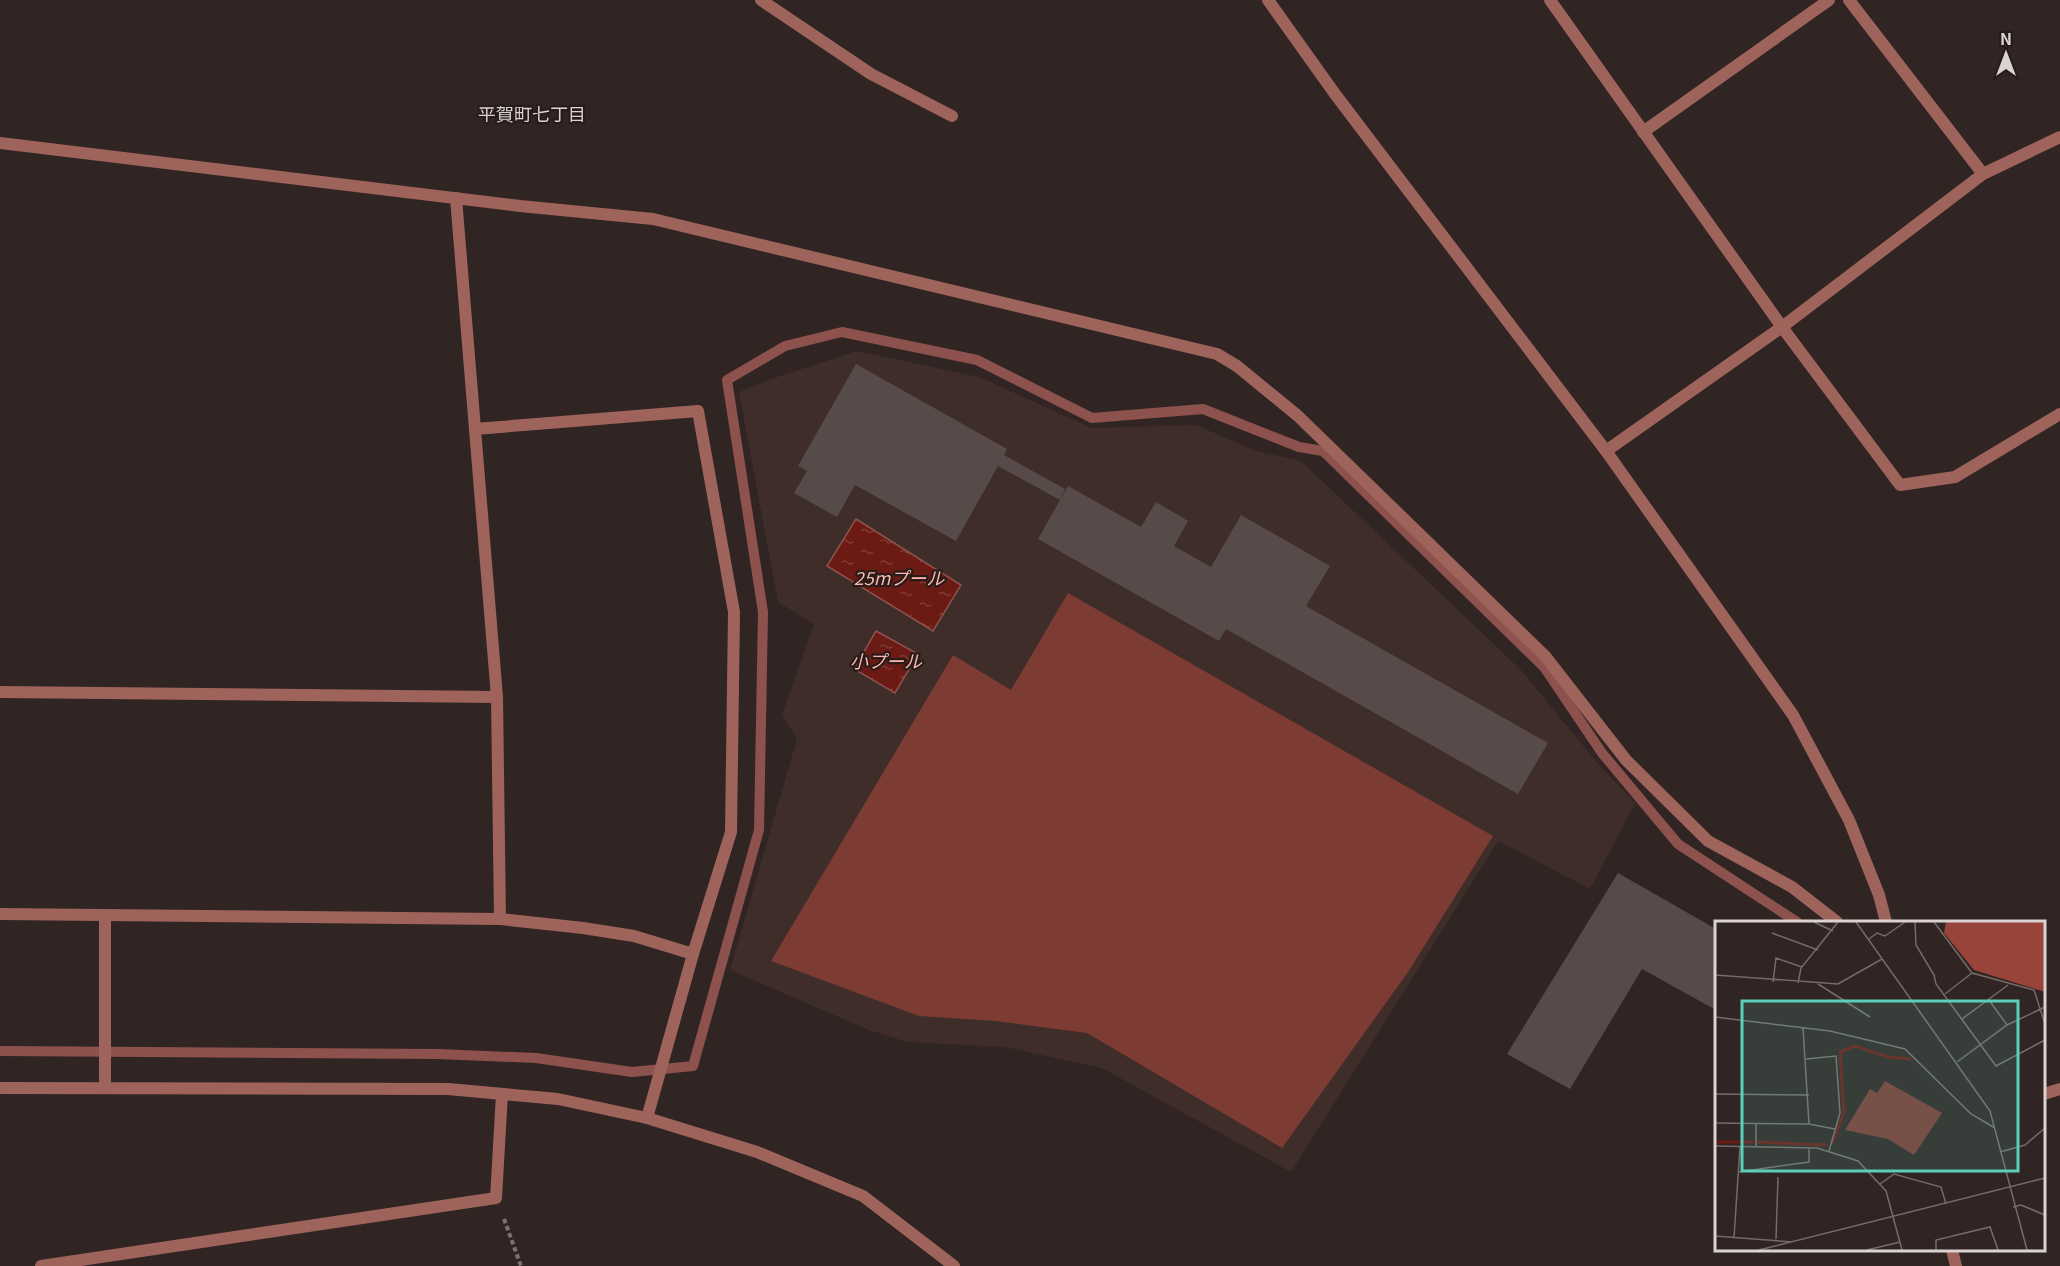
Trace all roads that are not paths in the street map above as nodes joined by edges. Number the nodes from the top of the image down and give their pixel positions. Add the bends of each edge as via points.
1 (761, 0) edge
2 (1268, 0) edge
3 (1550, 0) edge
4 (1829, 0) edge
5 (1849, 0) edge
6 (952, 116) dead end
7 (1643, 132) junction
8 (2060, 137) edge
9 (0, 143) edge
10 (1983, 174) junction
11 (456, 198) junction
12 (1782, 327) junction
13 (2060, 414) edge
14 (475, 429) junction
15 (1606, 451) junction
16 (0, 692) edge
17 (497, 697) junction
18 (0, 914) edge
19 (105, 915) junction
20 (500, 919) junction
21 (1836, 921) edge
22 (1886, 921) edge
23 (693, 954) junction
24 (0, 1088) edge
25 (105, 1088) junction
26 (2060, 1089) edge
27 (2045, 1093) edge
28 (502, 1094) junction
29 (647, 1118) junction
30 (1952, 1251) edge
31 (41, 1266) edge
32 (954, 1266) edge
33 (1956, 1266) edge

1 - 6 street via 872,74
2 - 15 street
3 - 7 street
4 - 7 street
5 - 10 street
7 - 12 street
8 - 10 street
9 - 11 street
10 - 12 street
11 - 14 street
11 - 21 street via 653,219 1217,354 1298,416 1545,656 1626,760 1708,841 1792,887
12 - 13 street via 1900,485 1955,477
12 - 15 street
14 - 17 street
14 - 23 street via 698,411 734,612 731,832
15 - 22 street via 1793,715 1849,820
16 - 17 street
17 - 20 street
18 - 19 street
19 - 20 street
19 - 25 street
20 - 23 street via 634,936
23 - 29 street
24 - 25 street
25 - 28 street via 448,1089
26 - 27 street
28 - 29 street via 558,1099
28 - 31 street via 496,1198
29 - 32 street via 757,1152 863,1196
30 - 33 street

